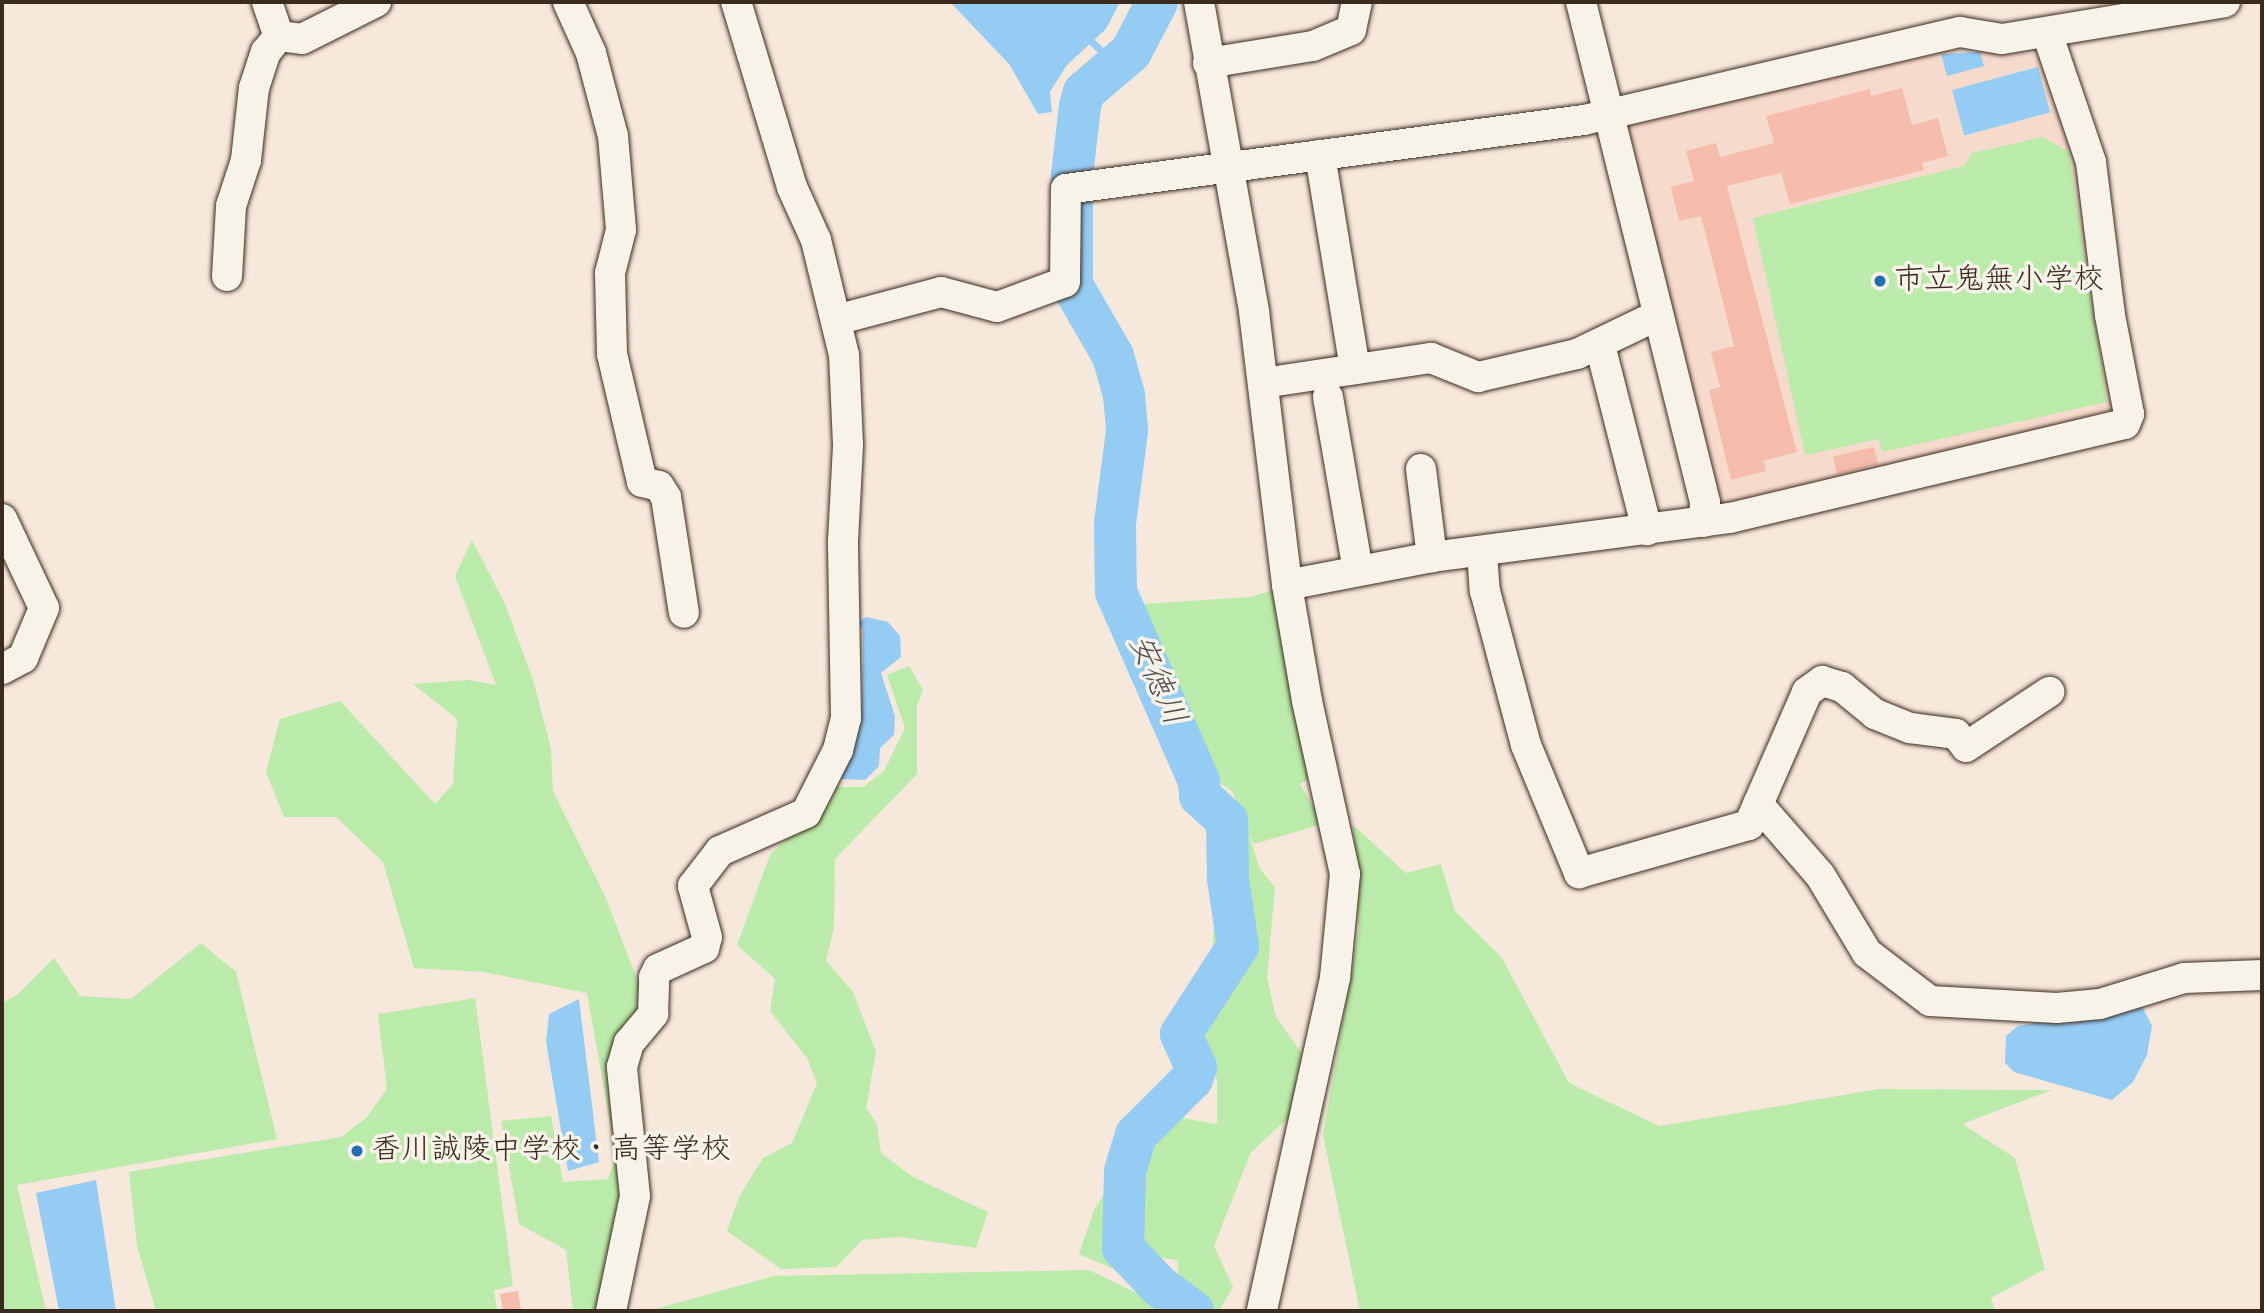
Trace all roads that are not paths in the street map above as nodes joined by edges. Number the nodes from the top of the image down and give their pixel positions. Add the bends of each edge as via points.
1 (267, 2) edge
2 (376, 2) edge
3 (568, 2) edge
4 (736, 2) edge
5 (1199, 2) edge
6 (1357, 2) edge
7 (1580, 2) edge
8 (2225, 2) edge
9 (2047, 33) junction
10 (279, 36) junction
11 (1208, 63) junction
12 (1610, 114) junction
13 (1320, 155) junction
14 (1231, 164) junction
15 (227, 276) dead end
16 (1658, 315) junction
17 (836, 320) junction
18 (1602, 353) dead end
19 (1355, 369) junction
20 (1263, 383) junction
21 (1328, 397) dead end
22 (1421, 469) dead end
23 (2, 519) edge
24 (1704, 522) junction
25 (1647, 530) junction
26 (1482, 551) junction
27 (1432, 557) junction
28 (1358, 570) junction
29 (1287, 585) junction
30 (684, 612) dead end
31 (2, 669) edge
32 (2049, 692) dead end
33 (1758, 804) junction
34 (2262, 975) edge
35 (611, 1311) edge
36 (1262, 1311) edge

1 - 10 street
2 - 10 street via 302,39
3 - 30 street via 591,53 613,136 621,230 610,273 612,354 642,482 659,486 666,497
4 - 17 street via 792,187 816,240
5 - 11 street
6 - 11 street via 1351,30 1313,46
7 - 12 street
8 - 9 street
9 - 12 street via 2002,39 1960,32
9 - 24 street via 2091,162 2110,315 2129,414 2125,424
10 - 15 street via 266,52 254,88 246,160 231,206
11 - 14 street
12 - 13 street
12 - 16 street
13 - 14 street
13 - 19 street
14 - 17 street via 1066,189 1065,282 1031,297 997,307 941,292
14 - 20 street
16 - 19 street via 1577,354 1478,377 1431,358
16 - 24 street via 1705,502
17 - 35 street via 847,399 844,728 838,750 806,813 720,851 693,886 707,937 704,948 658,969 654,977 653,1014 629,1043 622,1067 635,1196
18 - 25 street
19 - 20 street
20 - 29 street
21 - 28 street
22 - 27 street
23 - 31 street via 44,608 23,658
24 - 25 street
25 - 26 street
26 - 27 street
26 - 33 street via 1485,591 1525,745 1579,873 1749,825
27 - 28 street
28 - 29 street
29 - 36 street via 1345,874 1335,978
32 - 33 street via 1966,747 1956,734 1910,728 1875,714 1842,687 1822,681 1807,692
33 - 34 street via 1820,875 1867,953 1930,1001 2057,1008 2100,1004 2184,978

